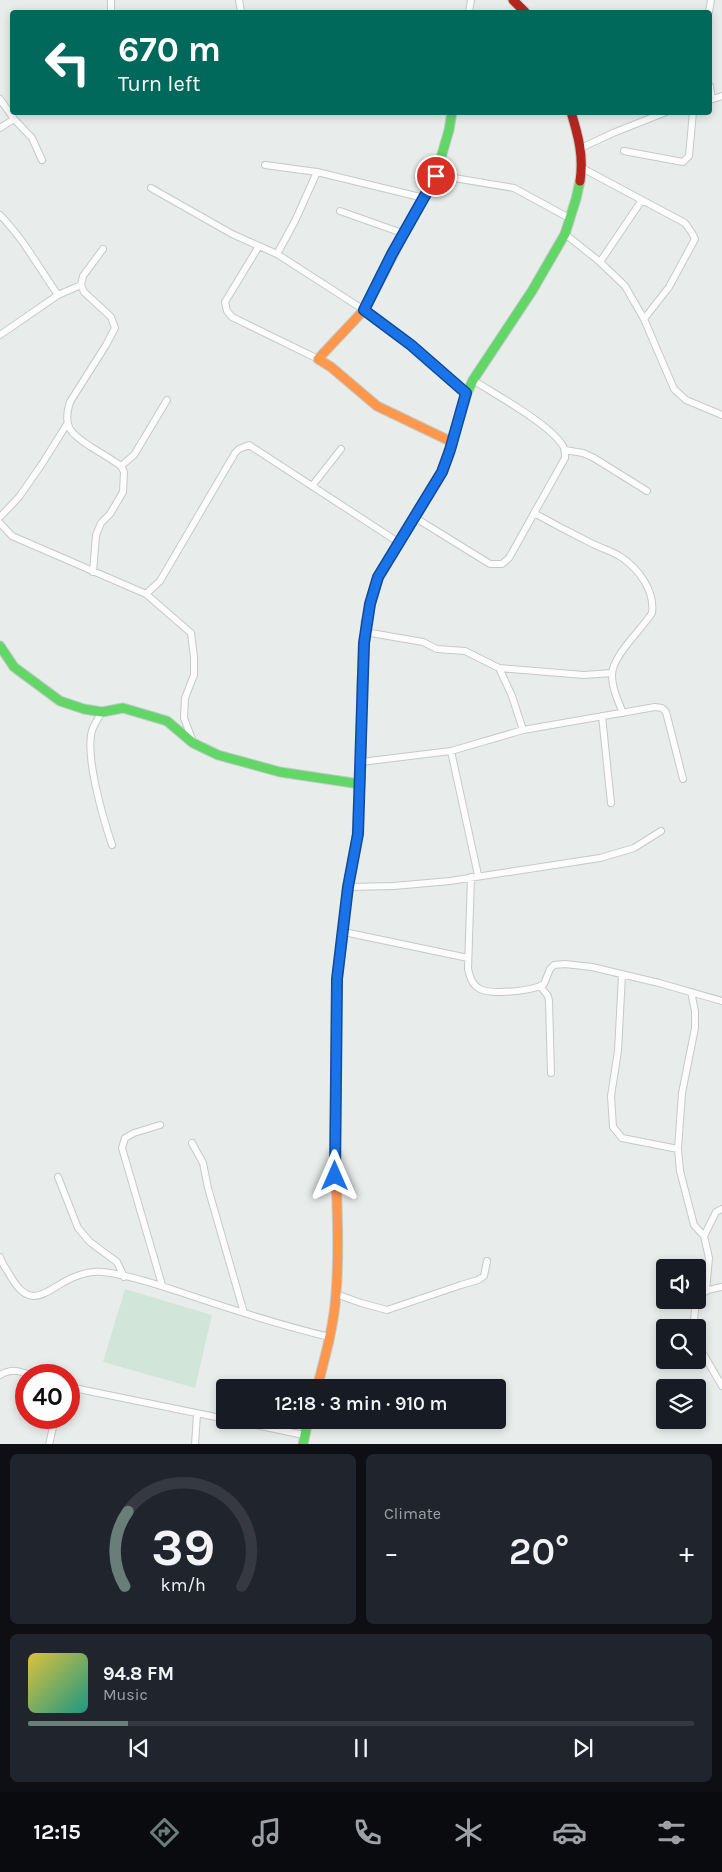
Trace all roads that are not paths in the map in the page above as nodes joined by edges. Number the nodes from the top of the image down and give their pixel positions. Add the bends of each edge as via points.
1 (513, 0) edge
2 (523, 10) edge
3 (0, 99) edge
4 (10, 114) edge
5 (11, 115) edge
6 (452, 115) edge
7 (572, 115) edge
8 (660, 115) edge
9 (693, 115) edge
10 (14, 120) junction
11 (0, 128) edge
12 (581, 148) junction
13 (624, 151) dead end
14 (42, 160) dead end
15 (265, 165) dead end
16 (582, 168) junction
17 (317, 172) junction
18 (436, 176) junction
19 (151, 188) dead end
20 (424, 198) junction
21 (642, 200) junction
22 (340, 211) dead end
23 (0, 215) edge
24 (571, 219) junction
25 (405, 234) junction
26 (565, 234) junction
27 (259, 246) junction
28 (103, 249) dead end
29 (276, 254) junction
30 (600, 262) junction
31 (81, 285) junction
32 (58, 294) junction
33 (364, 310) junction
34 (644, 319) junction
35 (0, 335) edge
36 (318, 359) junction
37 (473, 380) junction
38 (466, 393) junction
39 (168, 400) dead end
40 (722, 415) edge
41 (67, 424) junction
42 (452, 442) junction
43 (341, 449) dead end
44 (565, 450) junction
45 (121, 466) junction
46 (312, 486) junction
47 (647, 491) dead end
48 (534, 513) junction
49 (0, 517) edge
50 (414, 517) junction
51 (0, 523) edge
52 (398, 542) junction
53 (93, 572) junction
54 (146, 594) junction
55 (365, 632) junction
56 (0, 646) edge
57 (499, 668) junction
58 (612, 673) junction
59 (102, 712) junction
60 (623, 712) junction
61 (602, 716) junction
62 (522, 730) junction
63 (193, 743) junction
64 (451, 752) junction
65 (361, 762) junction
66 (683, 779) dead end
67 (360, 784) junction
68 (611, 803) dead end
69 (661, 831) dead end
70 (112, 846) dead end
71 (475, 876) junction
72 (348, 887) junction
73 (344, 932) junction
74 (468, 958) junction
75 (622, 975) junction
76 (540, 986) junction
77 (691, 992) junction
78 (722, 1001) edge
79 (551, 1073) dead end
80 (160, 1125) dead end
81 (192, 1143) dead end
82 (678, 1149) junction
83 (58, 1177) dead end
84 (722, 1209) edge
85 (704, 1236) junction
86 (0, 1260) edge
87 (487, 1261) dead end
88 (124, 1277) junction
89 (162, 1285) junction
90 (722, 1287) edge
91 (706, 1291) joint
92 (336, 1294) junction
93 (244, 1313) junction
94 (330, 1337) junction
95 (706, 1359) edge
96 (15, 1370) edge
97 (0, 1375) edge
98 (319, 1379) edge
99 (722, 1386) edge
100 (80, 1389) edge
101 (197, 1414) junction
102 (52, 1429) edge
103 (303, 1440) edge
104 (49, 1444) edge
105 (194, 1444) edge

1 - 2 street
3 - 4 street
5 - 10 street
6 - 18 street
7 - 12 street
8 - 12 street
9 - 13 street via 689,156 682,162
10 - 11 street
10 - 14 street via 32,138
12 - 16 street
15 - 17 street
16 - 21 street
16 - 24 street
17 - 20 street
17 - 29 street
18 - 20 street
18 - 24 street via 514,188
19 - 27 street
20 - 25 street
21 - 30 street
21 - 34 street via 685,223 694,239 670,287
22 - 25 street
23 - 32 street
24 - 26 street
25 - 33 street
26 - 30 street
26 - 37 street
27 - 29 street
27 - 36 street via 225,302 227,311 232,317
28 - 31 street
29 - 33 street
30 - 34 street via 625,286
31 - 32 street
31 - 41 street via 84,292 111,317 115,328 70,402
32 - 35 street
33 - 36 street
33 - 38 street via 414,347
34 - 40 street via 674,389 686,400
36 - 42 street via 377,406
37 - 38 street
37 - 44 street via 549,431
38 - 42 street
39 - 45 street via 134,455
41 - 45 street via 73,435
41 - 49 street via 19,497
42 - 50 street via 442,472
43 - 46 street
44 - 47 street via 594,458
44 - 48 street via 565,458
45 - 53 street via 124,472 123,492 96,535
46 - 52 street
46 - 54 street via 254,447 249,445 239,449 160,581
48 - 50 street via 506,561 496,565
48 - 58 street via 621,557 645,581 652,613 620,656
50 - 52 street
51 - 53 street via 12,536
52 - 55 street via 374,589
53 - 54 street
54 - 63 street via 192,633 194,675 185,698 184,718
55 - 57 street via 422,642 438,649 465,651
55 - 65 street
56 - 59 street via 14,667 60,701
57 - 58 street
57 - 62 street
58 - 60 street
59 - 63 street via 123,708 167,721
59 - 70 street via 92,730 92,755 99,803
60 - 61 street
60 - 66 street via 662,708
61 - 62 street
61 - 68 street
62 - 64 street
63 - 67 street via 218,755 280,772
64 - 65 street
64 - 71 street
65 - 67 street
67 - 72 street via 358,834
69 - 71 street via 634,848 600,858
71 - 72 street via 394,886
71 - 74 street
72 - 73 street
73 - 74 street
73 - 92 street via 337,979 336,1018
74 - 76 street via 470,978 480,989 517,991
75 - 76 street via 558,964 550,969
75 - 77 street
75 - 82 street via 618,1051 610,1096 612,1127 622,1138
76 - 79 street via 549,1001
77 - 78 street
77 - 82 street via 695,1028 682,1093
80 - 89 street via 125,1138 122,1148
81 - 93 street via 203,1163
82 - 85 street via 680,1171 694,1225
83 - 88 street via 78,1228 90,1242 117,1262
84 - 85 street via 716,1212
85 - 91 street via 709,1258
86 - 88 street via 16,1285 28,1294 39,1296 72,1278 91,1272
87 - 92 street via 484,1276 478,1280 388,1310
88 - 89 street
89 - 93 street
90 - 91 street
92 - 94 street
93 - 94 street
94 - 98 street
95 - 99 street
96 - 97 street
100 - 101 street
101 - 103 street
101 - 105 street
102 - 104 street

